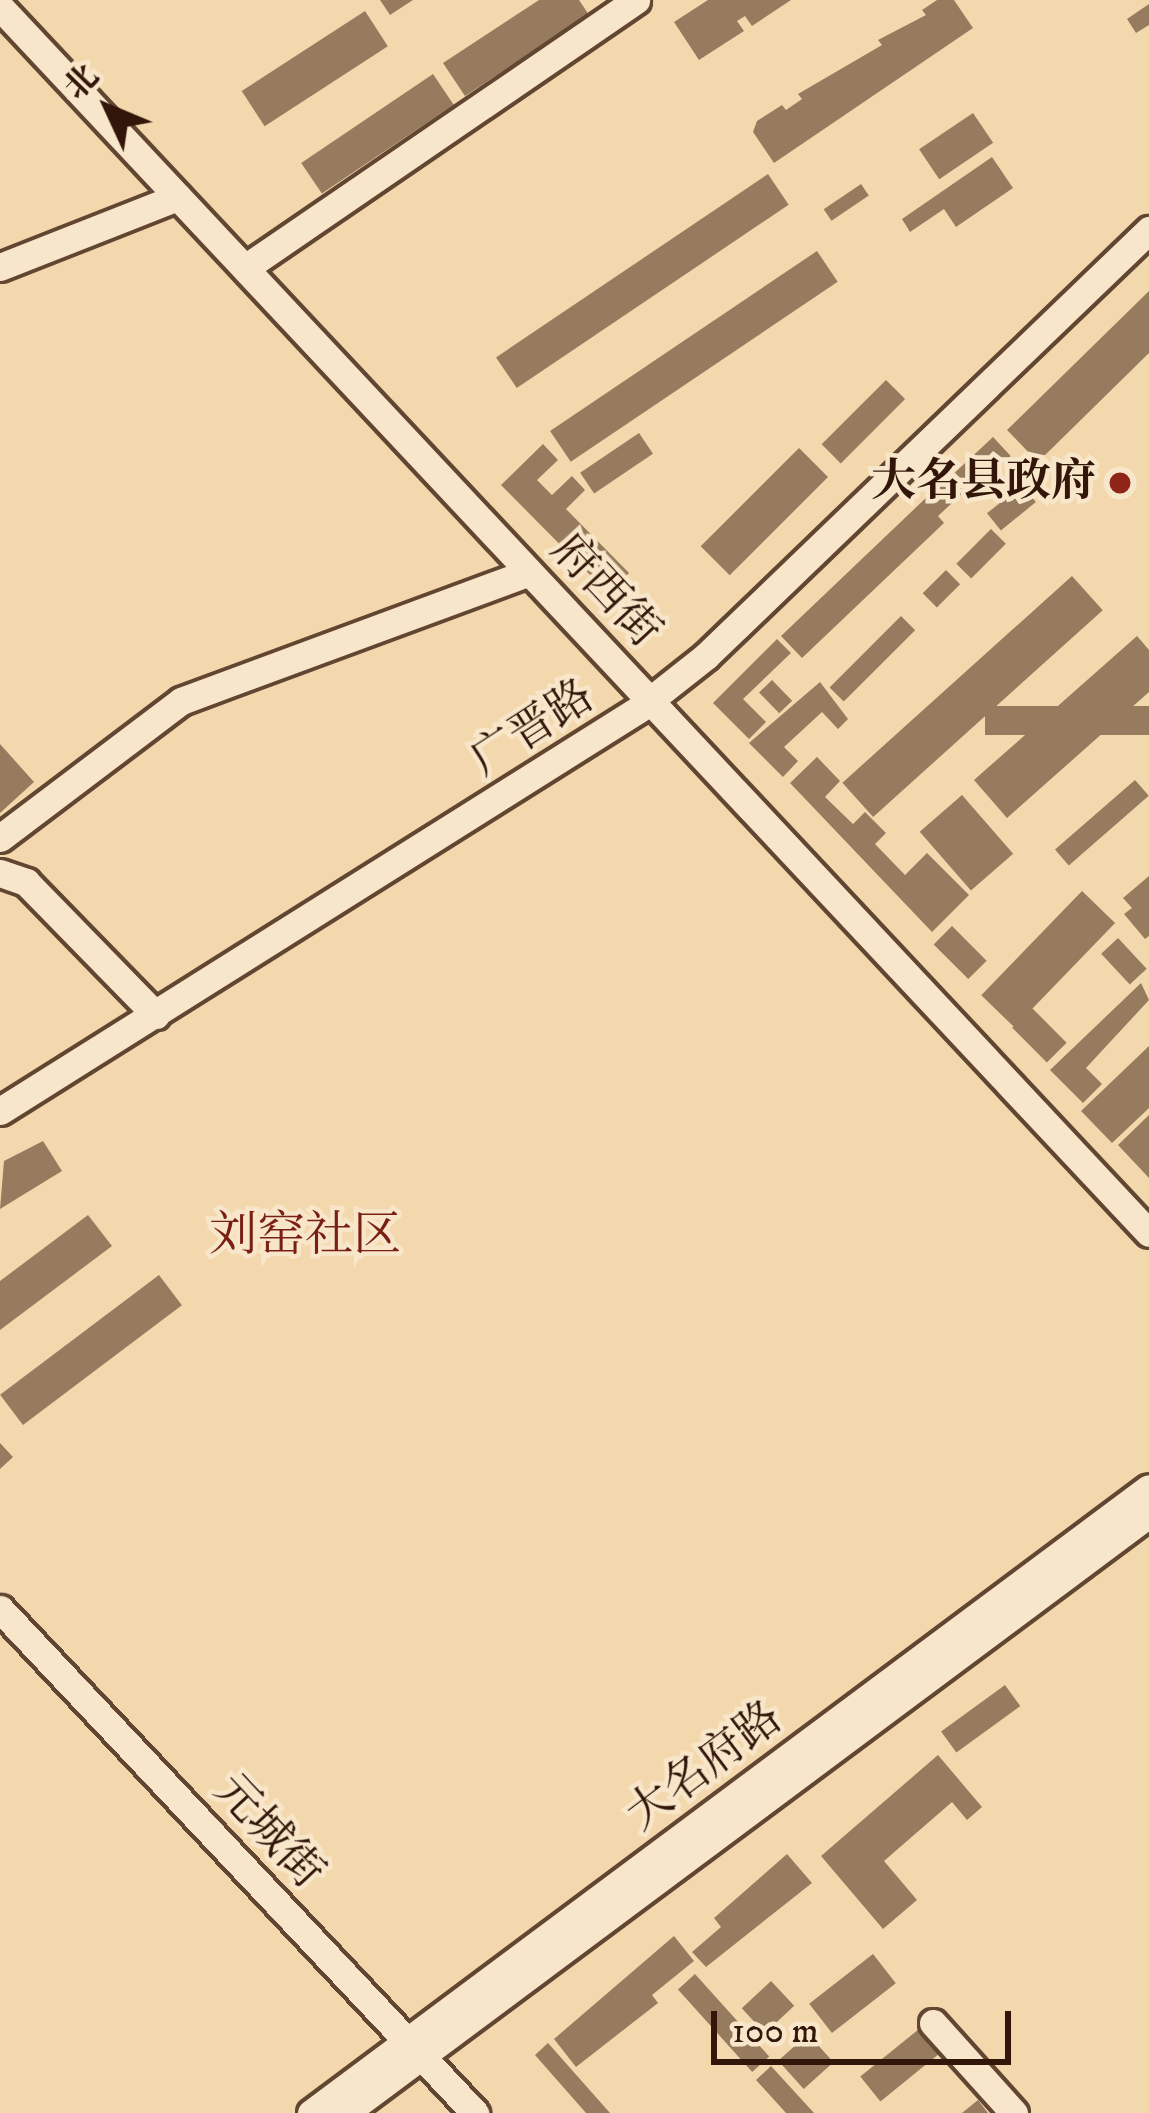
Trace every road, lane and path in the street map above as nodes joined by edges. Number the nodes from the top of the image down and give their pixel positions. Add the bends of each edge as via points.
1 (636, 0) edge
2 (0, 7) edge
3 (178, 197) junction
4 (1149, 230) edge
5 (0, 267) edge
6 (244, 268) junction
7 (529, 572) junction
8 (650, 700) junction
9 (0, 838) edge
10 (0, 873) edge
11 (156, 1015) junction
12 (0, 1112) edge
13 (1149, 1233) edge
14 (1149, 1488) edge
15 (1149, 1514) edge
16 (0, 1609) edge
17 (933, 2023) dead end
18 (414, 2049) junction
19 (311, 2113) edge
20 (345, 2113) edge
21 (475, 2113) edge
22 (1014, 2113) edge

1 - 6 street
2 - 3 street, 府西街
3 - 5 street
3 - 6 street, 府西街
4 - 8 street, 广晋路
6 - 7 street, 府西街
7 - 8 street, 府西街
7 - 9 street via 181,701
8 - 11 street, 广晋路 via 550,771
8 - 13 street, 府西街
10 - 11 street via 26,882
11 - 12 street, 广晋路
14 - 18 street, 大名府路
15 - 18 street, 大名府路
16 - 18 street, 元城街
17 - 22 street
18 - 19 street, 大名府路
18 - 20 street, 大名府路
18 - 21 street, 元城街

